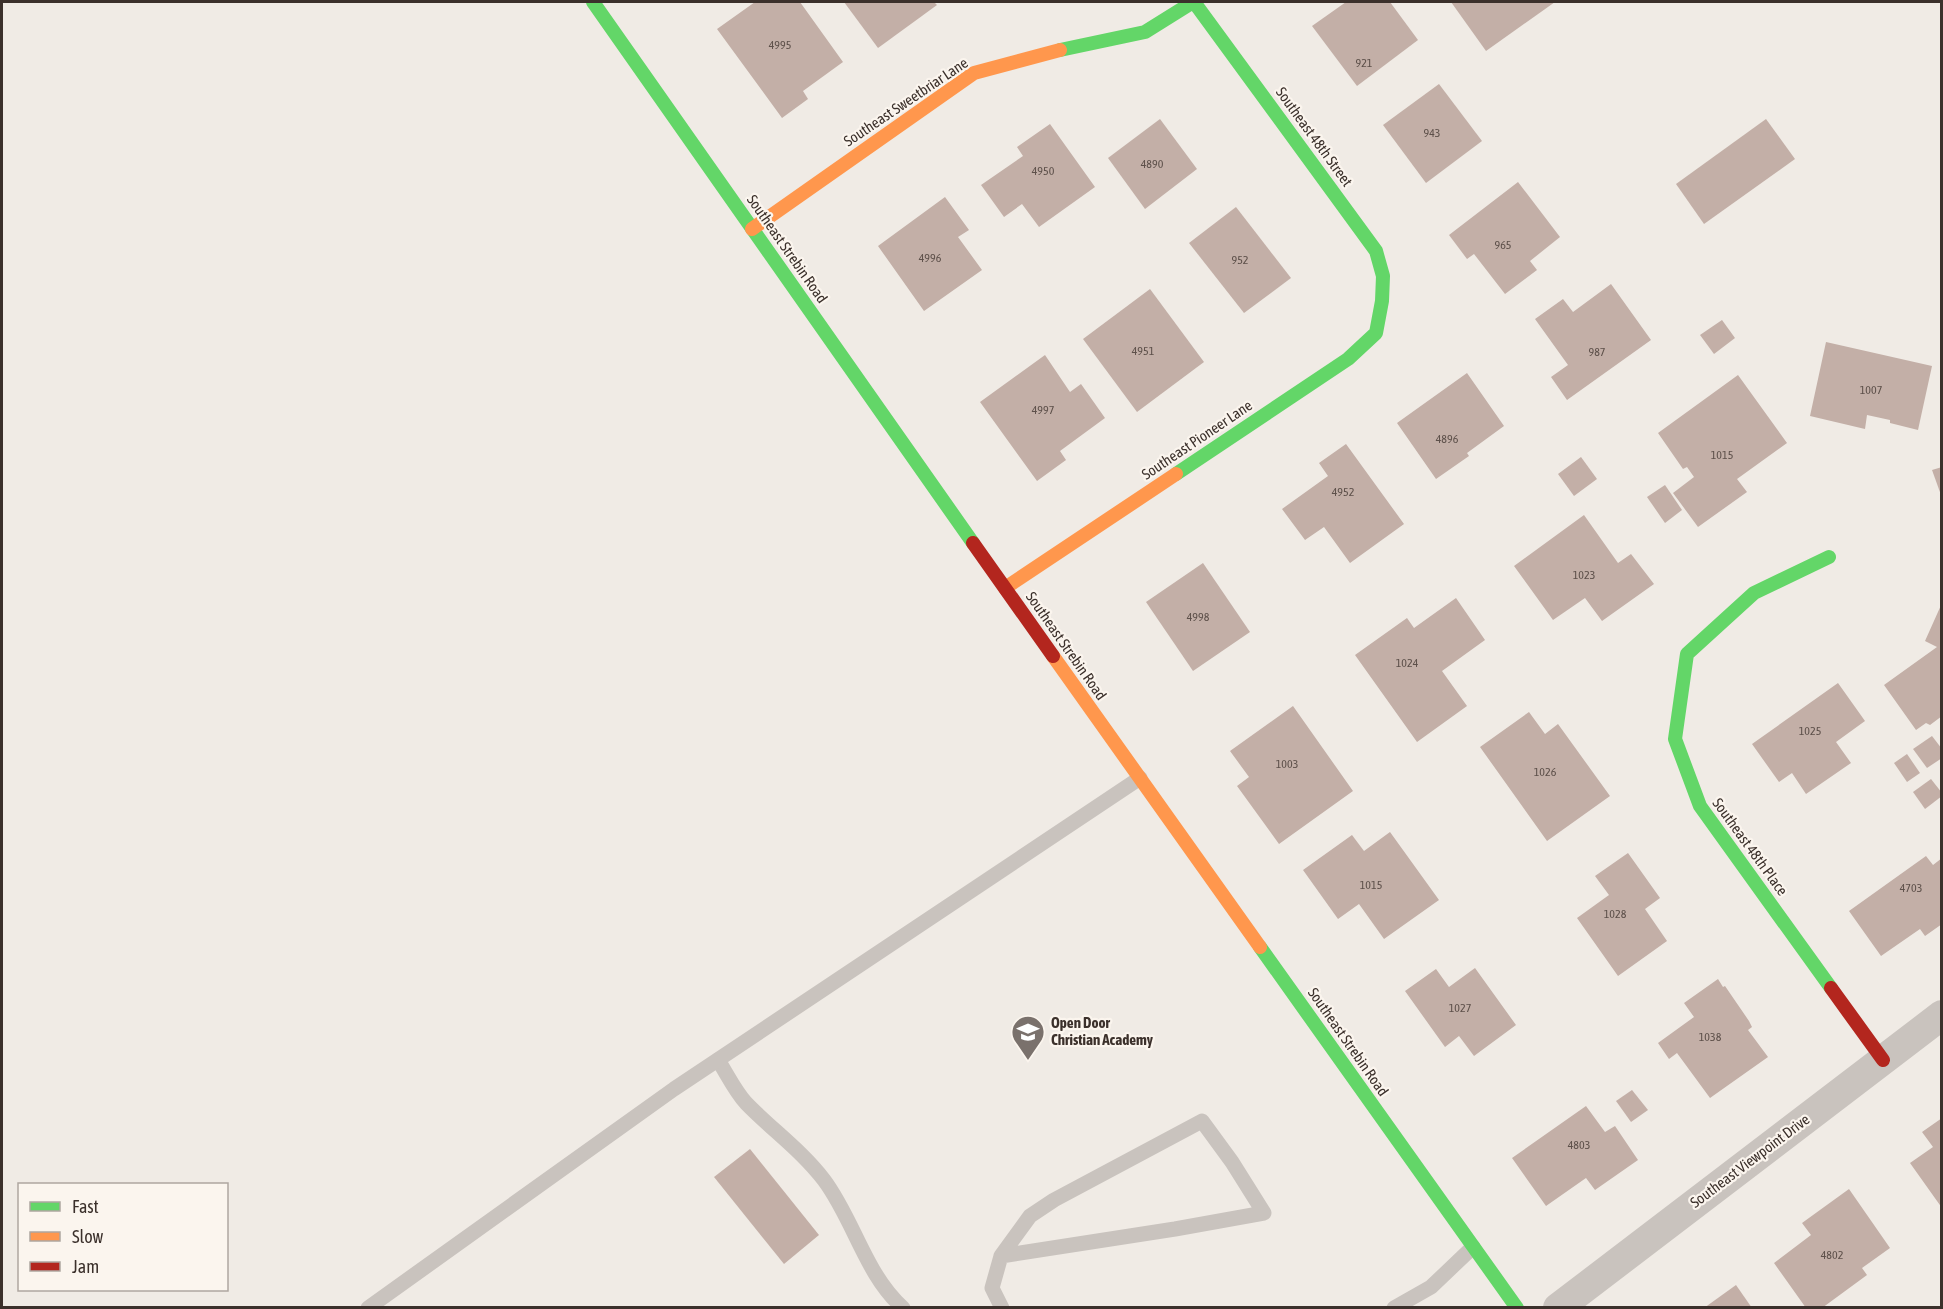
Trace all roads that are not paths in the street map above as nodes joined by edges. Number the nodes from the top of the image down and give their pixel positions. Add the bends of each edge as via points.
1 (593, 2) edge
2 (1194, 2) edge
3 (752, 229) junction
4 (1382, 301) joint
5 (1829, 556) dead end
6 (1005, 588) junction
7 (1140, 778) junction
8 (1941, 1015) edge
9 (718, 1060) junction
10 (1883, 1060) junction
11 (1473, 1247) junction
12 (1001, 1256) junction
13 (1416, 1302) edge
14 (368, 1308) edge
15 (903, 1308) edge
16 (1002, 1308) edge
17 (1394, 1308) edge
18 (1517, 1308) edge
19 (1558, 1308) edge

1 - 3 street, Southeast Strebin Road
2 - 3 street, Southeast Sweetbriar Lane via 1145,32 1048,52 974,73
2 - 4 street, Southeast 48th Street via 1376,251 1383,276
3 - 6 street, Southeast Strebin Road
4 - 6 street, Southeast Pioneer Lane via 1376,333 1348,359
5 - 10 street, Southeast 48th Place via 1754,593 1687,654 1675,739 1700,806
6 - 7 street, Southeast Strebin Road
7 - 9 lane
7 - 11 street, Southeast Strebin Road
8 - 10 street, Southeast Viewpoint Drive
9 - 14 lane
9 - 15 lane via 744,1101 789,1141 824,1180 873,1270
10 - 19 street, Southeast Viewpoint Drive
11 - 13 lane
11 - 18 street, Southeast Strebin Road
12 - 12 lane via 1175,1229 1264,1213 1202,1121 1030,1216
12 - 16 lane via 992,1288
13 - 17 lane

